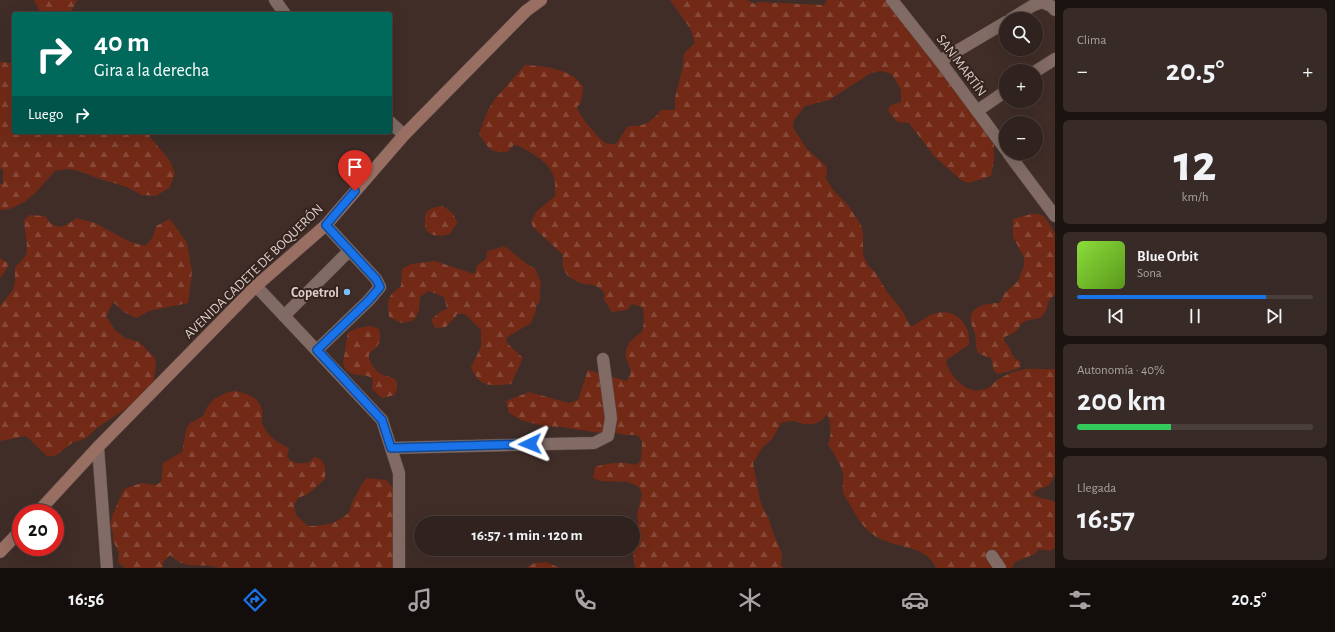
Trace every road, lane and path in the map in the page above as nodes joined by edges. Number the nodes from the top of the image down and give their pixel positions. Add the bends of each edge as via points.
1 (275, 0) edge
2 (541, 0) edge
3 (892, 0) edge
4 (1055, 10) edge
5 (284, 12) edge
6 (1022, 12) edge
7 (999, 26) edge
8 (1055, 59) edge
9 (940, 61) junction
10 (1043, 67) edge
11 (999, 97) edge
12 (977, 111) junction
13 (392, 124) edge
14 (404, 135) junction
15 (999, 141) edge
16 (1013, 160) edge
17 (1055, 216) edge
18 (326, 225) junction
19 (349, 251) junction
20 (256, 286) junction
21 (284, 316) junction
22 (317, 350) junction
23 (603, 359) dead end
24 (98, 447) junction
25 (391, 448) junction
26 (45, 504) edge
27 (12, 539) edge
28 (0, 552) edge
29 (992, 556) dead end
30 (107, 568) edge
31 (399, 568) edge
32 (1000, 568) edge

1 - 5 street
2 - 14 main road, AVENIDA CADETE DE BOQUERÓN via 526,11
3 - 9 street, SAN MARTÍN
4 - 6 street via 1042,2
7 - 9 street
8 - 10 street
9 - 12 street, SAN MARTÍN
11 - 12 street
12 - 15 street, SAN MARTÍN
13 - 14 street
14 - 18 main road, AVENIDA CADETE DE BOQUERÓN
16 - 17 street
18 - 19 street
18 - 20 main road, AVENIDA CADETE DE BOQUERÓN
19 - 21 street
19 - 22 street via 376,279 380,287
20 - 21 street
20 - 24 main road, AVENIDA CADETE DE BOQUERÓN
21 - 22 street
22 - 25 street via 382,420
23 - 25 street via 611,418 608,436 594,442
24 - 26 main road, AVENIDA CADETE DE BOQUERÓN
24 - 30 street
25 - 31 street via 399,473
27 - 28 main road
29 - 32 street

